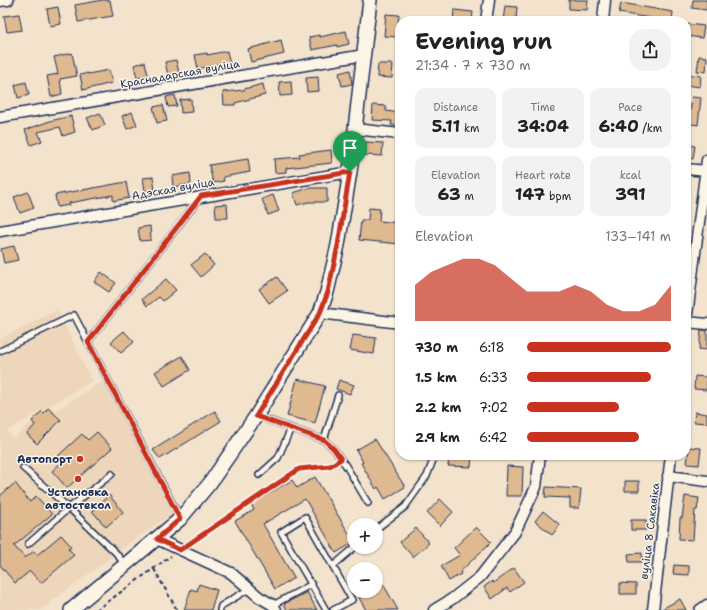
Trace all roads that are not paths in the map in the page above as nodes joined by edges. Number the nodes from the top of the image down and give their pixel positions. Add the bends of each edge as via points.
1 (8, 0) edge
2 (370, 0) edge
3 (489, 0) edge
4 (606, 0) edge
5 (0, 1) edge
6 (487, 16) edge
7 (604, 16) edge
8 (364, 55) junction
9 (0, 117) edge
10 (355, 129) junction
11 (395, 133) edge
12 (707, 160) edge
13 (691, 170) edge
14 (706, 171) edge
15 (350, 172) junction
16 (201, 196) junction
17 (0, 231) edge
18 (691, 284) edge
19 (320, 313) junction
20 (395, 322) edge
21 (691, 322) edge
22 (707, 324) edge
23 (88, 342) junction
24 (0, 351) edge
25 (338, 395) dead end
26 (256, 416) junction
27 (291, 428) junction
28 (324, 440) junction
29 (433, 460) edge
30 (539, 460) edge
31 (670, 460) edge
32 (23, 468) dead end
33 (112, 474) dead end
34 (259, 475) dead end
35 (668, 476) junction
36 (707, 481) edge
37 (368, 504) dead end
38 (69, 508) junction
39 (180, 519) junction
40 (383, 524) edge
41 (157, 539) junction
42 (28, 544) dead end
43 (347, 554) edge
44 (125, 565) junction
45 (333, 566) junction
46 (312, 584) junction
47 (249, 589) junction
48 (707, 605) edge
49 (274, 607) edge
50 (71, 610) edge
51 (220, 610) edge
52 (326, 610) edge
53 (333, 610) edge
54 (434, 610) edge
55 (653, 610) edge
56 (700, 610) edge

1 - 5 street
2 - 8 street
3 - 6 street
4 - 7 street
8 - 9 street, Краснадарская вуліца
8 - 10 street
10 - 11 street
10 - 15 street
12 - 14 street
13 - 14 street
14 - 18 street
15 - 16 street, Адэская вуліца
15 - 19 street via 328,292
16 - 17 street, Адэская вуліца
16 - 23 lane
19 - 20 street
19 - 26 street
21 - 22 street
23 - 24 lane via 74,315
23 - 39 lane
25 - 28 lane
26 - 27 lane
26 - 39 street via 210,483
27 - 28 lane
27 - 34 lane via 278,458
28 - 37 lane via 341,459
29 - 40 lane via 427,476 406,507
30 - 54 street via 536,488 514,532 480,577
31 - 35 street, вуліца 8 Сакавіка
32 - 38 lane
33 - 38 lane
35 - 36 street
35 - 55 street, вуліца 8 Сакавіка
38 - 42 lane
38 - 44 lane
39 - 41 street
41 - 44 street
41 - 47 street via 231,574
43 - 45 lane
44 - 50 street
45 - 46 lane via 305,517 281,532
45 - 53 lane via 352,600
46 - 49 lane
46 - 52 lane
47 - 49 street
47 - 51 lane via 221,606
48 - 56 street

